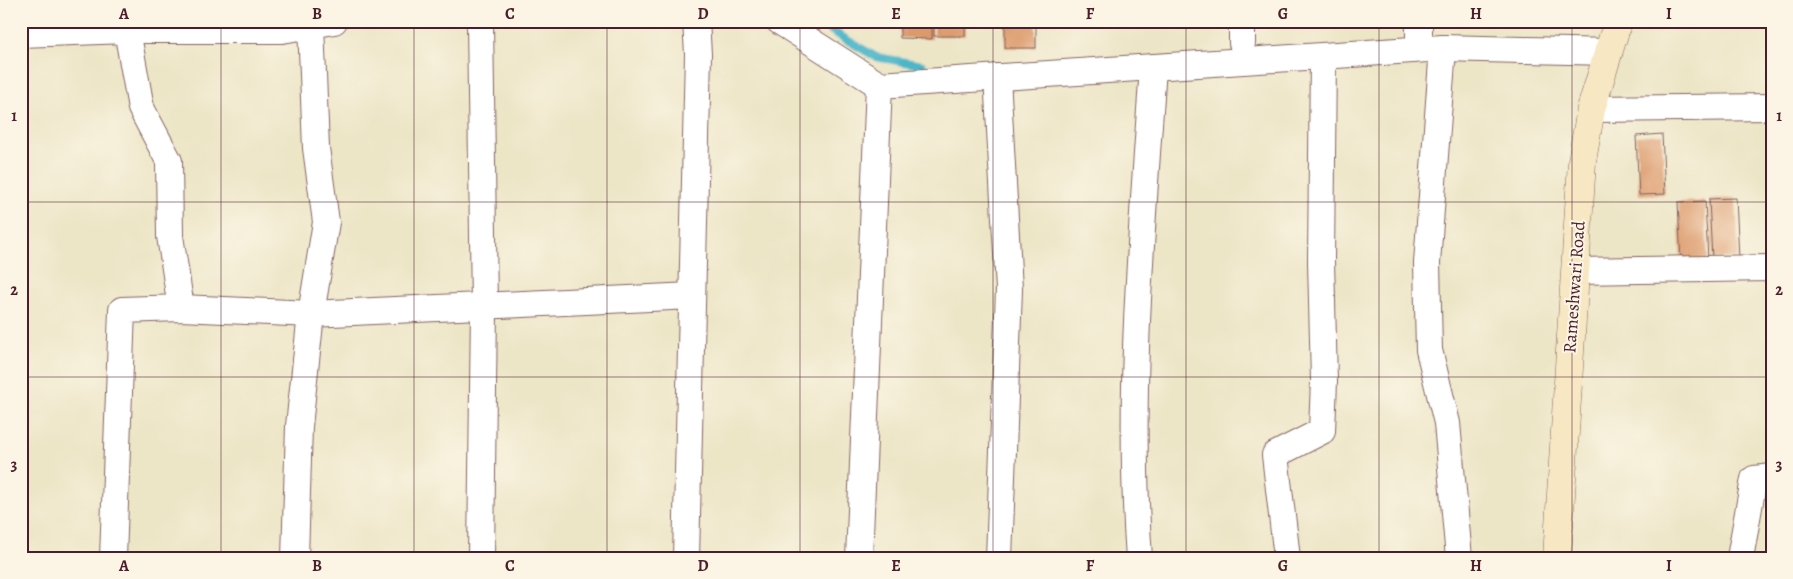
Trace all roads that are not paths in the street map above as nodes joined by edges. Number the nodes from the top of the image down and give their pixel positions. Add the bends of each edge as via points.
1 (480, 21) edge
2 (696, 21) edge
3 (779, 21) edge
4 (1618, 21) edge
5 (323, 23) edge
6 (127, 26) edge
7 (21, 34) edge
8 (1443, 48) junction
9 (1609, 52) junction
10 (1323, 56) junction
11 (1153, 67) junction
12 (997, 77) junction
13 (879, 85) junction
14 (1772, 108) edge
15 (1591, 109) junction
16 (1772, 268) edge
17 (1575, 271) junction
18 (692, 296) junction
19 (484, 306) junction
20 (181, 308) junction
21 (311, 314) junction
22 (1772, 477) edge
23 (113, 558) edge
24 (295, 558) edge
25 (481, 558) edge
26 (686, 558) edge
27 (859, 558) edge
28 (999, 558) edge
29 (1139, 558) edge
30 (1287, 558) edge
31 (1459, 558) edge
32 (1557, 558) edge
33 (1740, 558) edge

1 - 19 street
2 - 18 street
3 - 13 street
4 - 9 main road, Rameshwari Road
5 - 6 street via 260,30
5 - 21 street via 316,148 326,222
6 - 7 street
6 - 20 street via 141,108 169,161 170,236
8 - 9 street
8 - 10 street
8 - 31 street via 1427,263 1429,350 1447,423
9 - 15 main road, Rameshwari Road
10 - 11 street
10 - 30 street via 1322,431 1275,455
11 - 12 street
11 - 29 street via 1138,291 1133,483
12 - 13 street
12 - 28 street via 1009,289
13 - 27 street
14 - 15 street
15 - 17 main road, Rameshwari Road via 1582,161
16 - 17 street
17 - 32 main road, Rameshwari Road
18 - 19 street
18 - 26 street
19 - 21 street
19 - 25 street
20 - 21 street
20 - 23 street via 122,310
21 - 24 street via 298,426
22 - 33 street via 1754,479

